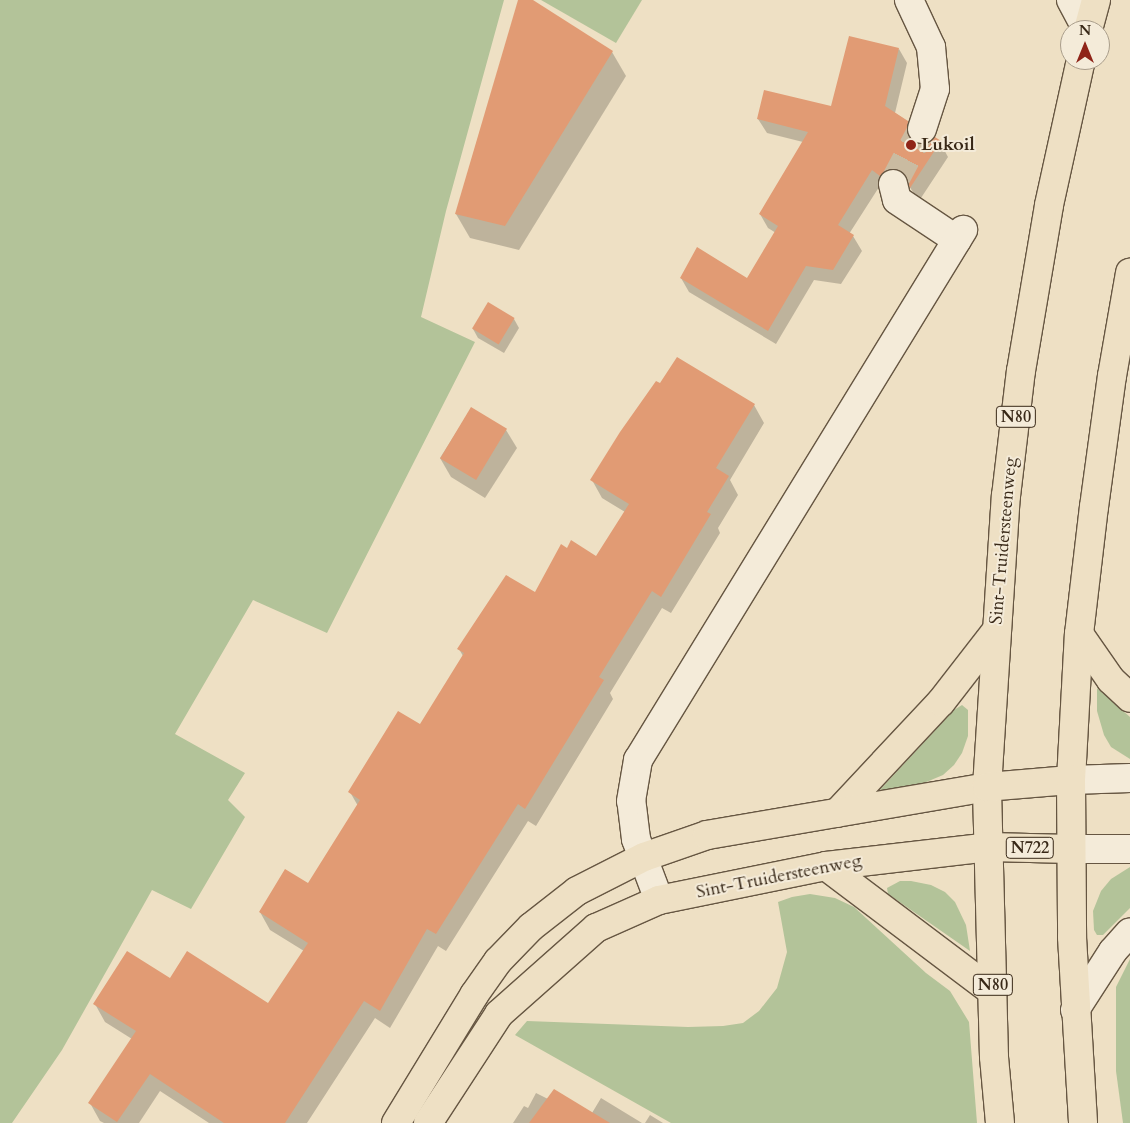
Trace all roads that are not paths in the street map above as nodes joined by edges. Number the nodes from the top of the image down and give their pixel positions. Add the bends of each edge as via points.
1 (909, 0) edge
2 (1071, 0) edge
3 (1096, 0) edge
4 (1082, 20) edge
5 (1090, 20) edge
6 (1079, 70) edge
7 (922, 129) tunnel mouth
8 (893, 184) dead end
9 (1130, 273) edge
10 (996, 631) junction
11 (1080, 634) junction
12 (1130, 698) edge
13 (1130, 778) edge
14 (1071, 780) junction
15 (988, 787) junction
16 (837, 813) junction
17 (989, 847) junction
18 (1071, 849) junction
19 (1130, 849) edge
20 (644, 857) junction
21 (826, 866) junction
22 (659, 900) junction
23 (1130, 932) edge
24 (993, 992) junction
25 (1075, 1010) junction
26 (396, 1123) edge
27 (428, 1123) edge
28 (1000, 1123) edge
29 (1082, 1123) edge

1 - 7 street via 931,47 935,89
2 - 4 street
3 - 5 main road
6 - 10 main road, Sint-Truidersteenweg / N80 via 1049,205 1021,371 1006,496
8 - 20 street via 897,200 960,235 638,760 631,801 636,839
9 - 11 main road via 1110,386
10 - 15 main road, Sint-Truidersteenweg / N80
10 - 16 main road via 941,702
11 - 12 main road via 1110,680
11 - 14 main road
13 - 14 street
14 - 15 main road
14 - 18 main road
15 - 16 main road
15 - 17 main road, Sint-Truidersteenweg / N80
16 - 20 main road via 707,835
17 - 18 main road, Sint-Truidersteenweg / N722
17 - 21 main road, Sint-Truidersteenweg / N722
17 - 24 main road, N80
18 - 19 street
18 - 25 main road
20 - 22 street
20 - 26 main road via 578,891 531,927 498,961
21 - 22 main road, Sint-Truidersteenweg / N722
21 - 24 main road
22 - 27 main road, Sint-Truidersteenweg / N722 via 596,928 499,1014
23 - 25 street via 1112,951
24 - 28 main road, N80
25 - 29 main road

